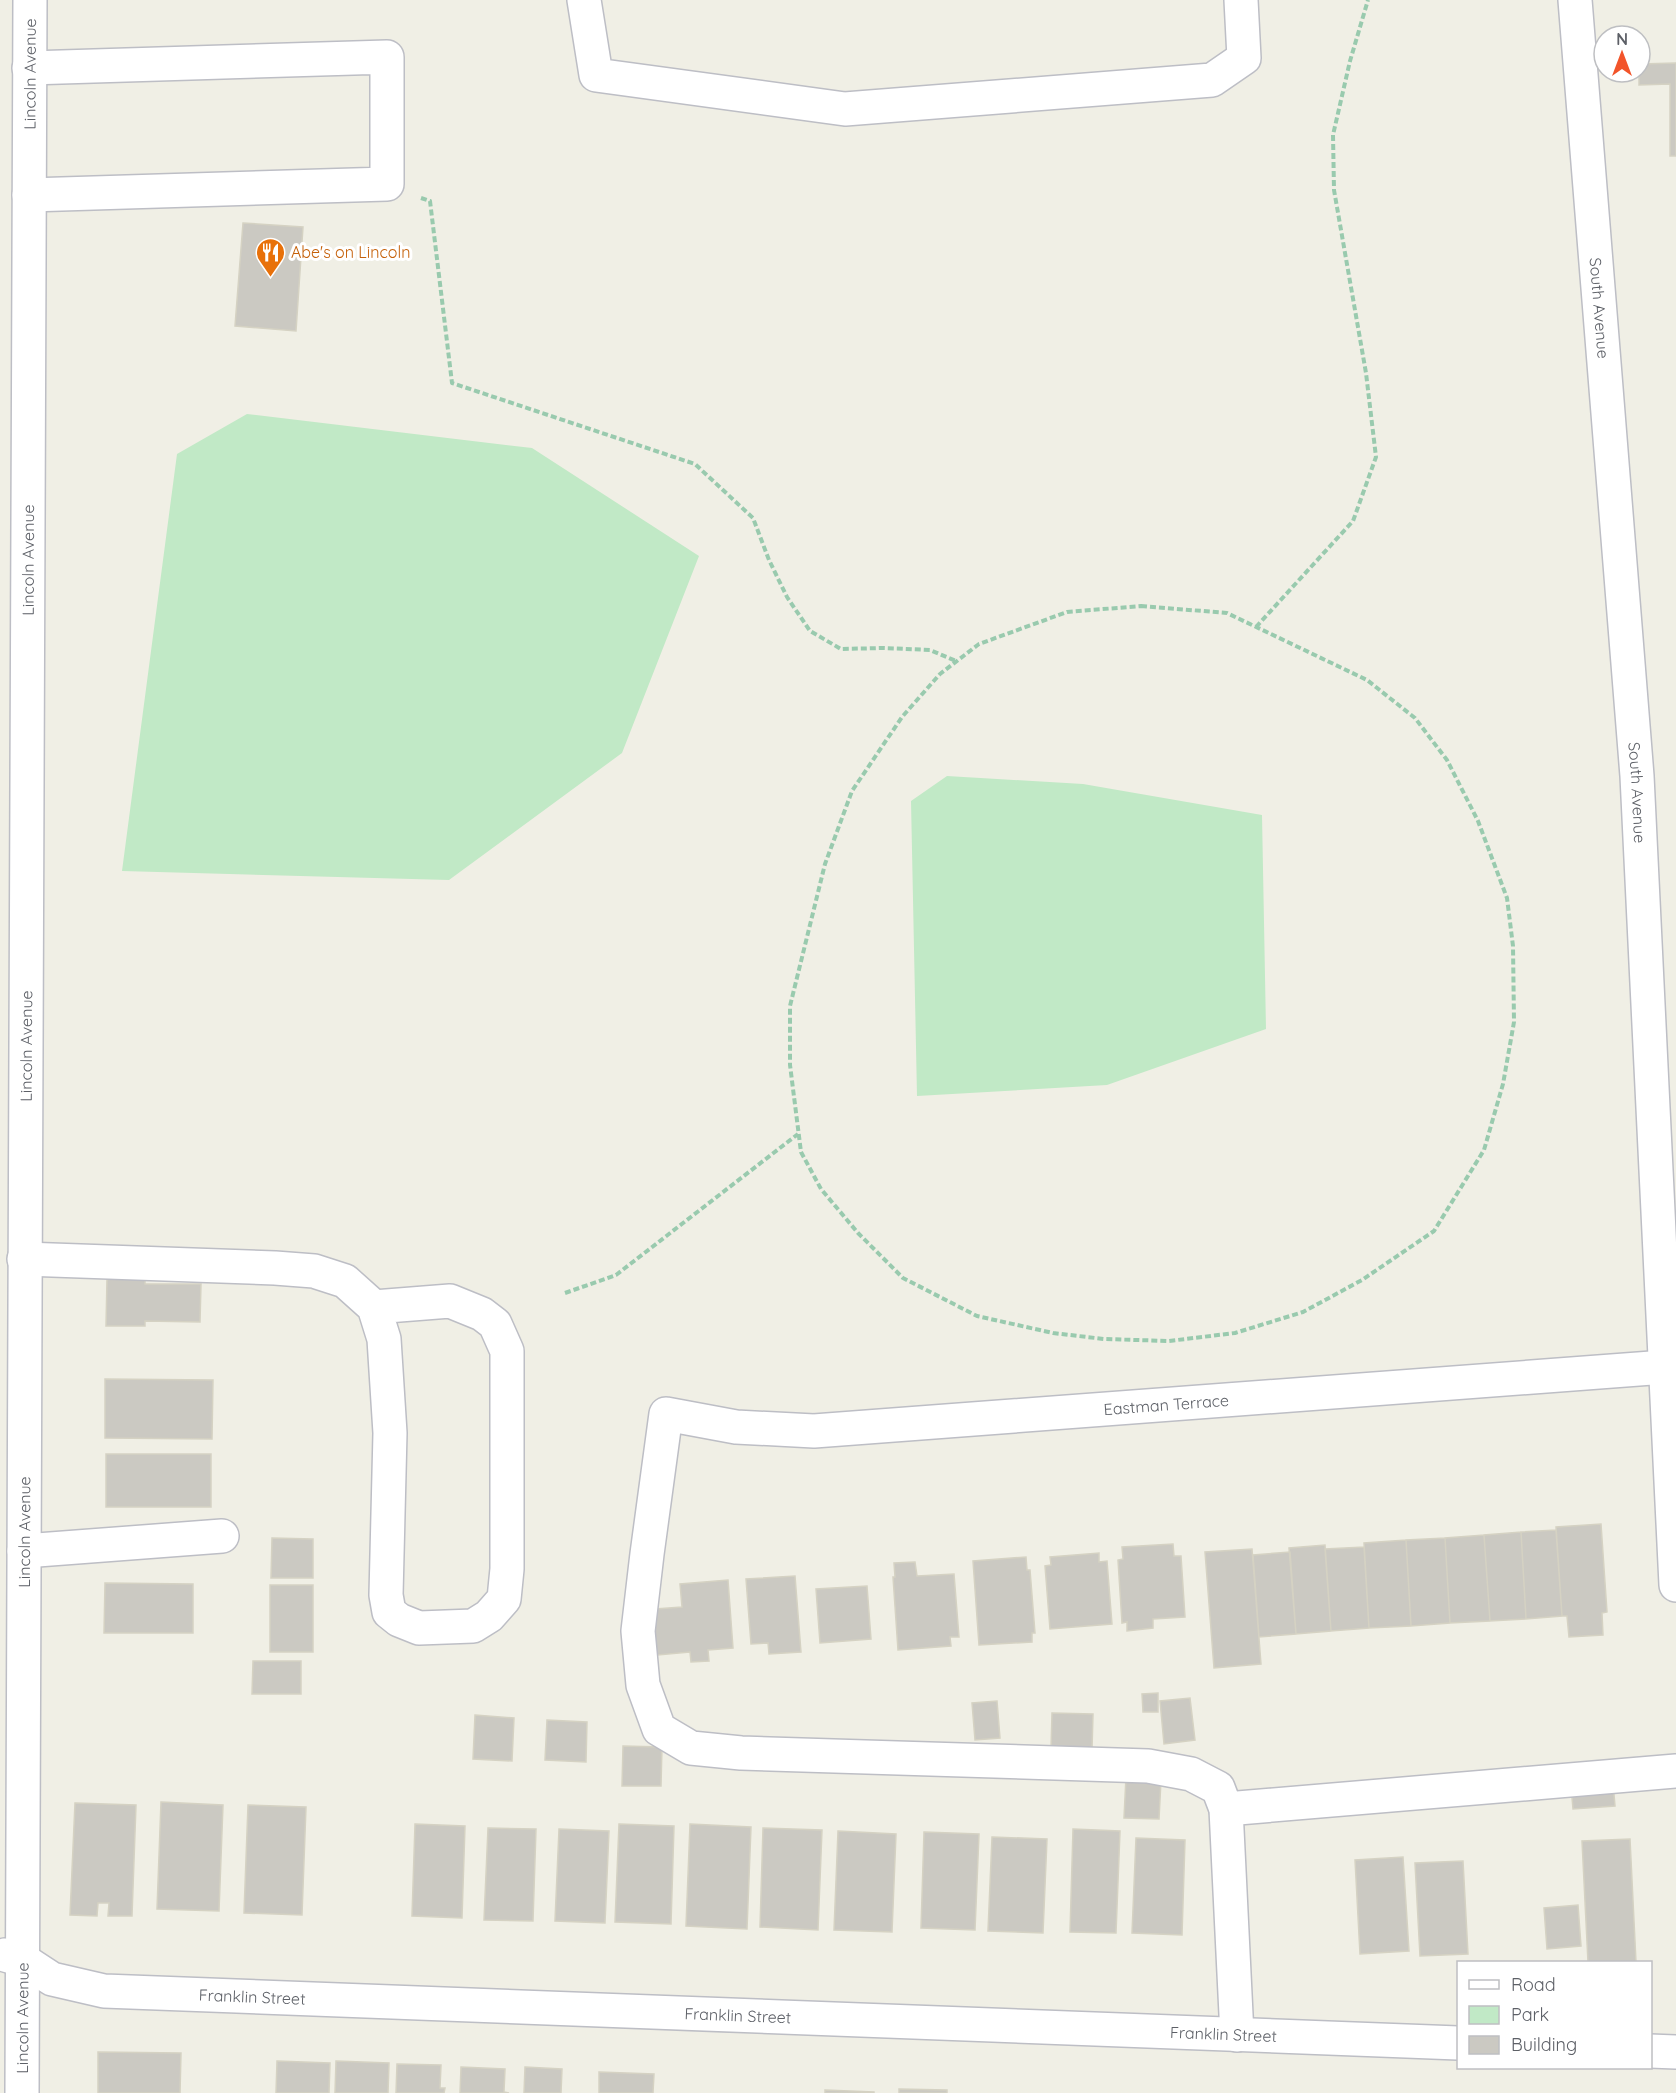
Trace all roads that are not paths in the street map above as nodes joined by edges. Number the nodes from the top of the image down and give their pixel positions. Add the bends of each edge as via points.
1 (30, 0) edge
2 (584, 0) edge
3 (1241, 0) edge
4 (1575, 0) edge
5 (29, 68) junction
6 (29, 195) junction
7 (24, 1259) junction
8 (374, 1307) junction
9 (1665, 1367) junction
10 (222, 1536) dead end
11 (24, 1551) junction
12 (1676, 1585) edge
13 (1676, 1772) edge
14 (1226, 1809) junction
15 (11, 1957) edge
16 (1237, 2035) junction
17 (1457, 2043) edge
18 (1652, 2051) edge
19 (1676, 2052) edge
20 (22, 2093) edge

1 - 5 street, Lincoln Avenue
2 - 3 street via 596,75 844,109 1212,80 1245,58
4 - 9 street, South Avenue via 1637,776
5 - 6 street, Lincoln Avenue
5 - 6 street via 387,57 387,184
6 - 7 street, Lincoln Avenue
7 - 8 street via 314,1271 345,1281
7 - 11 street, Lincoln Avenue
8 - 8 street via 384,1339 390,1433 386,1595 389,1612 419,1628 473,1626 504,1599 507,1352 495,1324 450,1301
9 - 12 street, South Avenue
9 - 14 street, Eastman Terrace via 814,1431 736,1427 666,1414 638,1630 644,1685 659,1729 691,1748 741,1753 1148,1766 1191,1774 1218,1788
10 - 11 street
11 - 15 street, Lincoln Avenue
13 - 14 street
14 - 16 street
15 - 16 street, Franklin Street via 52,1979 104,1992
15 - 20 street, Lincoln Avenue
16 - 17 street, Franklin Street
18 - 19 street

